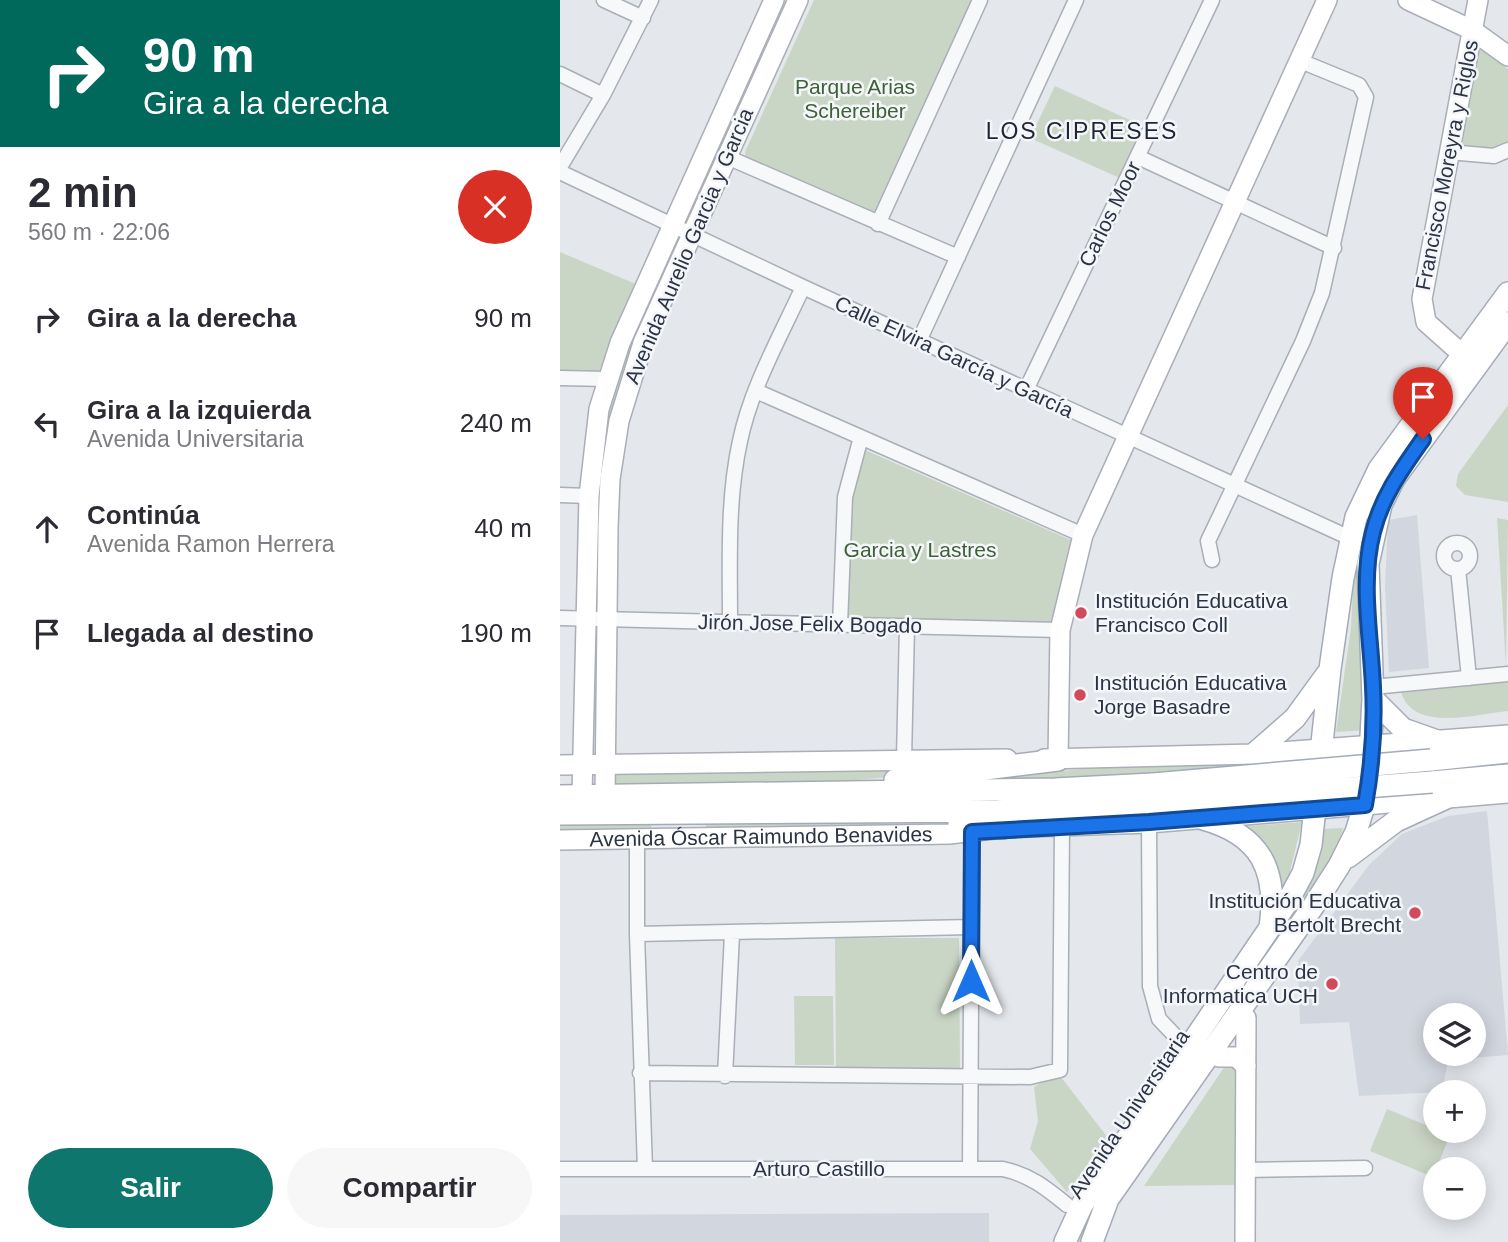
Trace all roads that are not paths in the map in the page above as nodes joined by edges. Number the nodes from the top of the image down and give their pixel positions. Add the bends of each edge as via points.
1 (604, 0) edge
2 (651, 0) edge
3 (774, 0) edge
4 (798, 0) edge
5 (980, 0) edge
6 (1076, 0) edge
7 (1212, 0) edge
8 (1327, 0) edge
9 (1408, 0) edge
10 (1478, 0) edge
11 (643, 18) junction
12 (1472, 30) junction
13 (1508, 56) edge
14 (1298, 60) junction
15 (560, 74) edge
16 (603, 95) junction
17 (1508, 150) edge
18 (1449, 152) junction
19 (727, 157) junction
20 (1138, 157) junction
21 (560, 170) edge
22 (1234, 202) junction
23 (878, 224) junction
24 (673, 226) junction
25 (691, 235) junction
26 (1334, 248) junction
27 (958, 257) junction
28 (803, 287) junction
29 (1508, 293) edge
30 (1508, 323) edge
31 (919, 341) junction
32 (1463, 355) junction
33 (560, 378) edge
34 (607, 379) junction
35 (1026, 390) junction
36 (756, 391) junction
37 (1126, 436) junction
38 (860, 437) junction
39 (1234, 485) junction
40 (560, 495) edge
41 (589, 496) junction
42 (1083, 535) junction
43 (1350, 538) junction
44 (1212, 560) dead end
45 (1458, 569) dead end
46 (560, 618) edge
47 (586, 618) junction
48 (607, 619) junction
49 (730, 622) junction
50 (840, 625) junction
51 (906, 626) junction
52 (1060, 630) junction
53 (1330, 669) junction
54 (1508, 674) edge
55 (1469, 678) junction
56 (1373, 693) junction
57 (1508, 735) edge
58 (1373, 746) junction
59 (1430, 748) junction
60 (1321, 749) junction
61 (1508, 752) edge
62 (1251, 754) junction
63 (904, 759) junction
64 (1058, 760) junction
65 (605, 764) junction
66 (560, 765) edge
67 (582, 765) junction
68 (1508, 775) edge
69 (1434, 793) junction
70 (1508, 793) edge
71 (810, 794) junction
72 (605, 795) junction
73 (560, 796) edge
74 (582, 796) junction
75 (1153, 803) junction
76 (1365, 805) junction
77 (1315, 809) junction
78 (835, 811) junction
79 (560, 814) edge
80 (1255, 815) junction
81 (1203, 818) junction
82 (1062, 826) junction
83 (1003, 828) junction
84 (972, 832) junction
85 (637, 838) junction
86 (560, 840) edge
87 (1339, 866) junction
88 (971, 926) junction
89 (1270, 930) junction
90 (636, 934) junction
91 (732, 934) junction
92 (1221, 1000) junction
93 (1249, 1008) junction
94 (1179, 1040) junction
95 (1219, 1057) junction
96 (1246, 1066) junction
97 (640, 1073) junction
98 (726, 1076) junction
99 (971, 1076) junction
100 (970, 1168) junction
101 (1365, 1168) dead end
102 (560, 1169) edge
103 (645, 1169) junction
104 (1245, 1170) junction
105 (1067, 1205) junction
106 (1101, 1222) junction
107 (1063, 1242) edge
108 (1092, 1242) edge
109 (1245, 1242) edge

1 - 11 street
2 - 11 street
3 - 24 main road, Avenida Aurelio Garcia y Garcia
4 - 19 main road, Avenida Aurelio Garcia y Garcia
5 - 23 street
6 - 27 street
7 - 20 street, Carlos Moor
8 - 14 main road
9 - 12 main road
10 - 12 main road, Francisco Moreyra y Riglos
11 - 16 street
12 - 13 main road
12 - 18 main road, Francisco Moreyra y Riglos
14 - 22 main road
14 - 26 street via 1359,85 1366,97
15 - 16 street
16 - 21 street
17 - 18 street via 1494,156
18 - 32 main road, Francisco Moreyra y Riglos via 1423,282 1422,313 1433,331
19 - 23 street
19 - 25 main road, Avenida Aurelio Garcia y Garcia
20 - 22 street
20 - 35 street, Carlos Moor
21 - 24 street, Calle Elvira García y García
22 - 26 street
22 - 37 main road
23 - 27 street
24 - 25 street, Calle Elvira García y García
24 - 34 main road, Avenida Aurelio Garcia y Garcia
25 - 28 street, Calle Elvira García y García
25 - 48 main road, Avenida Aurelio Garcia y Garcia via 636,361 619,421 610,480
26 - 39 street via 1303,341
27 - 31 street
28 - 31 street, Calle Elvira García y García
28 - 36 street
29 - 32 main road, Avenida Universitaria
30 - 56 main road, Avenida Universitaria via 1394,479 1381,505 1368,564
31 - 35 street, Calle Elvira García y García
32 - 43 main road, Avenida Universitaria via 1379,469
33 - 34 street
34 - 41 main road, Avenida Aurelio Garcia y Garcia via 594,438
35 - 37 street, Calle Elvira García y García
36 - 38 street
36 - 49 street via 740,439 733,481
37 - 39 street, Calle Elvira García y García
37 - 42 main road
38 - 42 street
38 - 50 street via 845,497
39 - 43 street, Calle Elvira García y García
39 - 44 street via 1209,541
40 - 41 street
41 - 47 main road, Avenida Aurelio Garcia y Garcia
42 - 52 main road
43 - 53 main road, Avenida Universitaria
45 - 55 street
46 - 47 street, Jirón Jose Felix Bogado
47 - 48 street, Jirón Jose Felix Bogado
47 - 67 main road, Avenida Aurelio Garcia y Garcia
48 - 49 street, Jirón Jose Felix Bogado
48 - 65 main road, Avenida Aurelio Garcia y Garcia
49 - 50 street, Jirón Jose Felix Bogado
50 - 51 street, Jirón Jose Felix Bogado
51 - 52 street, Jirón Jose Felix Bogado
51 - 63 street
52 - 64 main road
53 - 60 main road, Avenida Universitaria
53 - 62 main road via 1295,718
54 - 55 street
55 - 56 street
56 - 58 main road, Avenida Universitaria
56 - 59 main road via 1403,729
57 - 59 main road, Avenida Óscar Raimundo Benavides
58 - 59 main road, Avenida Óscar Raimundo Benavides
58 - 60 main road, Avenida Óscar Raimundo Benavides
58 - 76 main road, Avenida Universitaria
59 - 61 main road, Avenida Óscar Raimundo Benavides
59 - 69 main road via 1411,757 1408,771 1412,786
59 - 75 main road, Avenida Óscar Raimundo Benavides, bridge
60 - 62 main road, Avenida Óscar Raimundo Benavides
60 - 77 main road, Avenida Universitaria
62 - 64 main road, Avenida Óscar Raimundo Benavides
62 - 80 main road via 1268,765 1275,781 1269,803
63 - 64 main road, Avenida Óscar Raimundo Benavides
63 - 65 main road, Avenida Óscar Raimundo Benavides
64 - 71 main road
65 - 67 main road, Avenida Óscar Raimundo Benavides
65 - 72 main road, Avenida Aurelio Garcia y Garcia
66 - 67 main road, Avenida Óscar Raimundo Benavides
67 - 74 main road, Avenida Aurelio Garcia y Garcia
68 - 69 main road, Avenida Óscar Raimundo Benavides
69 - 70 main road, Avenida Óscar Raimundo Benavides
69 - 75 main road, Avenida Óscar Raimundo Benavides, bridge
69 - 76 main road, Avenida Óscar Raimundo Benavides
69 - 87 main road
71 - 72 main road, Avenida Óscar Raimundo Benavides
71 - 75 main road, Avenida Óscar Raimundo Benavides via 1055,789
72 - 74 main road, Avenida Óscar Raimundo Benavides
73 - 74 main road, Avenida Óscar Raimundo Benavides
75 - 78 main road, Avenida Óscar Raimundo Benavides via 998,811
75 - 81 main road, Avenida Óscar Raimundo Benavides
75 - 82 main road, Avenida Óscar Raimundo Benavides
75 - 94 street via 1150,986 1159,1019
76 - 77 main road, Avenida Óscar Raimundo Benavides
76 - 87 main road, Avenida Universitaria
77 - 80 main road, Avenida Óscar Raimundo Benavides
77 - 89 main road, Avenida Universitaria via 1303,873
78 - 79 main road, Avenida Óscar Raimundo Benavides
78 - 83 main road
80 - 81 main road, Avenida Óscar Raimundo Benavides
81 - 89 main road via 1237,832 1263,857 1272,888
82 - 83 main road, Avenida Óscar Raimundo Benavides
82 - 99 street via 1060,1070 1030,1077
83 - 84 main road, Avenida Óscar Raimundo Benavides
84 - 85 main road, Avenida Óscar Raimundo Benavides
84 - 88 street
85 - 86 main road, Avenida Óscar Raimundo Benavides
85 - 90 street
87 - 93 main road, Avenida Universitaria
88 - 91 street
88 - 99 street
89 - 92 main road, Avenida Universitaria
90 - 91 street
90 - 97 street
91 - 98 street
92 - 94 main road, Avenida Universitaria via 1195,1018
92 - 107 main road, Avenida Universitaria via 1082,1205
93 - 95 main road, Avenida Universitaria
93 - 96 main road
93 - 106 main road, Avenida Universitaria via 1236,1012 1108,1199
94 - 105 main road, Avenida Universitaria
95 - 96 main road via 1236,1057
95 - 106 main road, Avenida Universitaria via 1118,1205
96 - 104 main road
97 - 98 street
97 - 103 street
98 - 99 street
99 - 100 street
100 - 103 street, Arturo Castillo
100 - 105 street, Arturo Castillo via 1024,1173
101 - 104 street
102 - 103 street, Arturo Castillo
104 - 109 main road
105 - 107 main road, Avenida Universitaria via 1060,1222
106 - 108 main road, Avenida Universitaria

